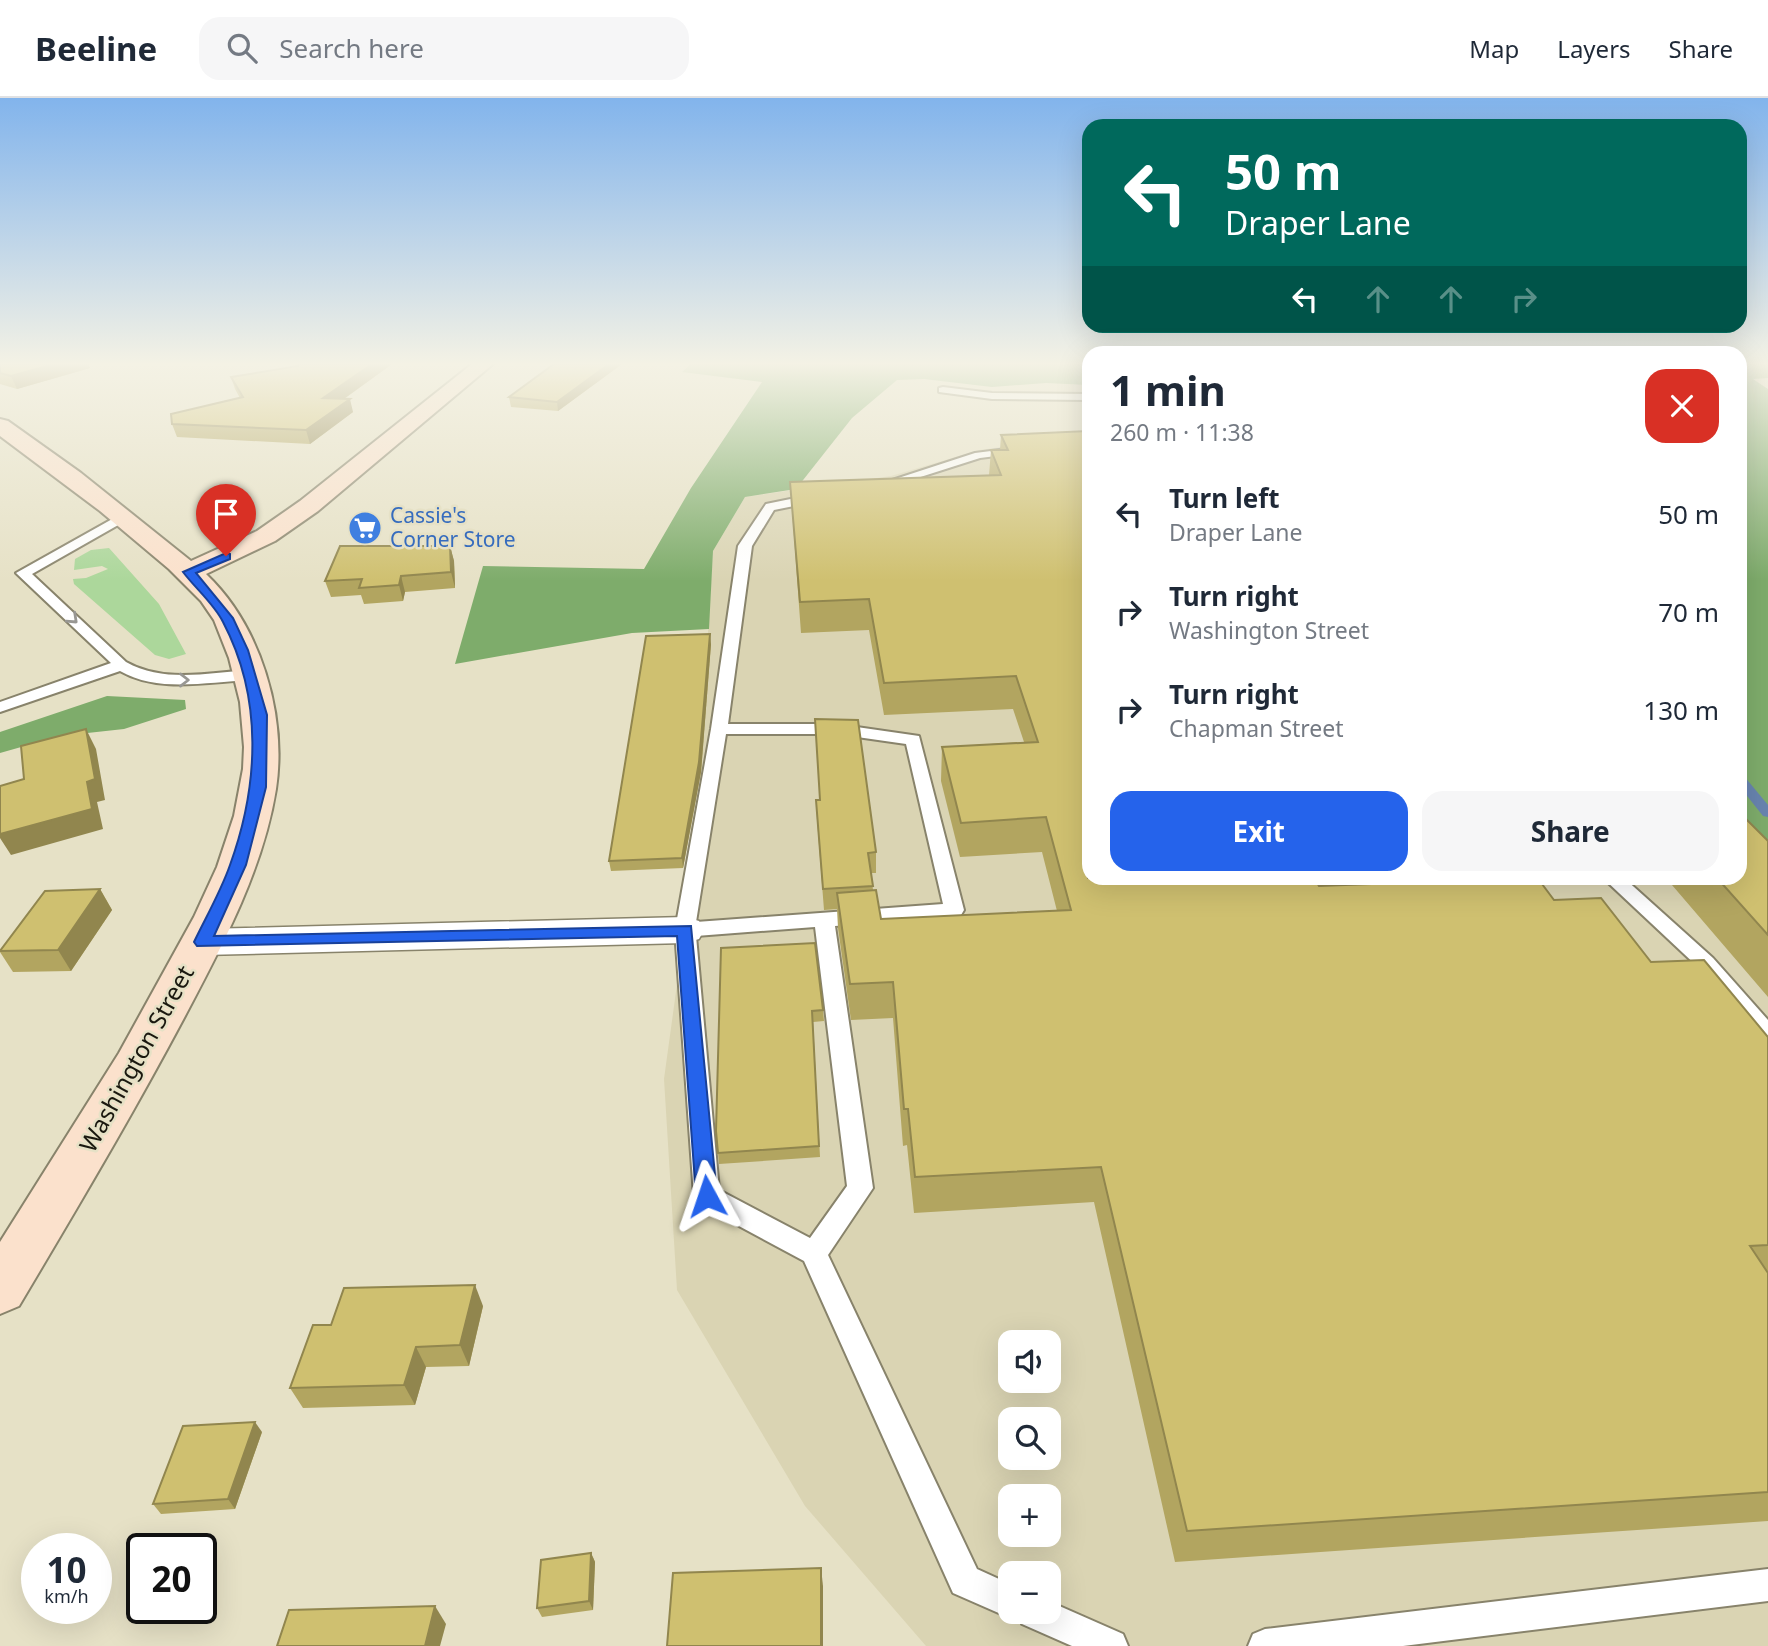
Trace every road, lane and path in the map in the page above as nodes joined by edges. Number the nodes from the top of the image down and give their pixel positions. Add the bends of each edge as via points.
1 (16, 436) edge
2 (394, 436) edge
3 (1030, 450) edge
4 (875, 486) edge
5 (836, 494) edge
6 (123, 517) junction
7 (189, 572) junction
8 (121, 665) junction
9 (249, 675) junction
10 (0, 707) edge
11 (719, 729) junction
12 (1620, 885) edge
13 (824, 919) junction
14 (685, 930) junction
15 (203, 942) junction
16 (1768, 1035) edge
17 (814, 1252) junction
18 (0, 1289) edge
19 (1768, 1585) edge
20 (998, 1596) edge
21 (1061, 1624) edge
22 (1111, 1646) edge
23 (1265, 1646) edge

1 - 6 main road, Washington Street
2 - 7 main road via 266,536
3 - 4 lane via 979,454
5 - 11 lane via 770,507 745,545
6 - 7 main road, Washington Street
6 -> 8 lane via 23,573
7 - 9 main road, Washington Street via 227,618
8 -> 9 lane via 140,676 174,680
8 - 10 lane
9 - 15 main road, Washington Street via 260,715 259,787 238,865
11 - 13 lane via 836,729 913,740 954,910
11 - 14 lane
12 - 16 lane via 1706,963
13 - 14 lane
13 - 17 lane via 860,1188
14 - 15 street
14 - 17 lane via 707,1196
15 - 18 main road, Washington Street via 133,1075
17 - 20 lane via 965,1581
19 - 23 lane
21 - 22 lane

